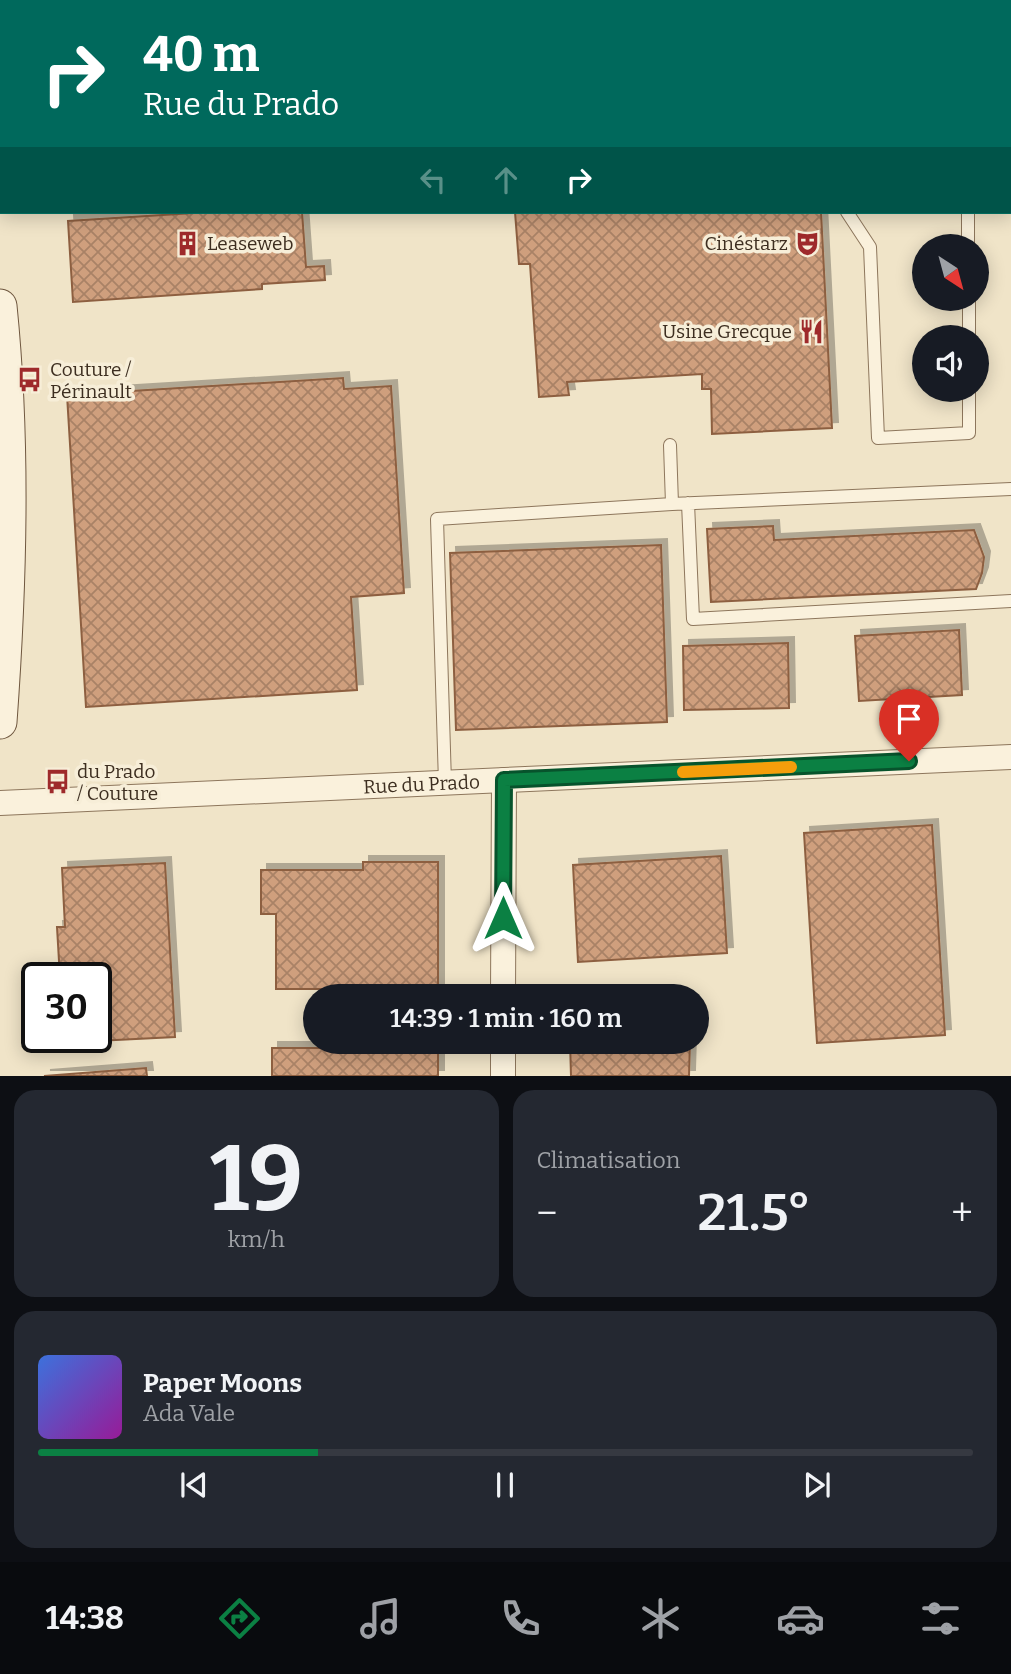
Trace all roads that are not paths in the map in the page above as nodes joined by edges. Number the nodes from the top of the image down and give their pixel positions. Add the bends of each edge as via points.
1 (848, 214) edge
2 (968, 214) edge
3 (968, 234) edge
4 (1, 324) edge
5 (969, 402) edge
6 (670, 445) dead end
7 (1011, 489) edge
8 (688, 503) junction
9 (672, 504) junction
10 (1011, 601) edge
11 (0, 722) edge
12 (1011, 757) edge
13 (504, 780) junction
14 (445, 783) junction
15 (0, 803) edge
16 (503, 984) edge
17 (503, 1054) edge
18 (503, 1076) edge

1 - 5 lane via 870,247 878,438 970,432
2 - 3 lane
4 - 11 street via 8,573
6 - 9 lane
7 - 8 lane
8 - 9 lane
8 - 10 lane via 692,619
9 - 14 lane via 437,519
12 - 13 street, Rue du Prado
13 - 14 street, Rue du Prado
13 - 16 street
14 - 15 street, Rue du Prado
17 - 18 street

